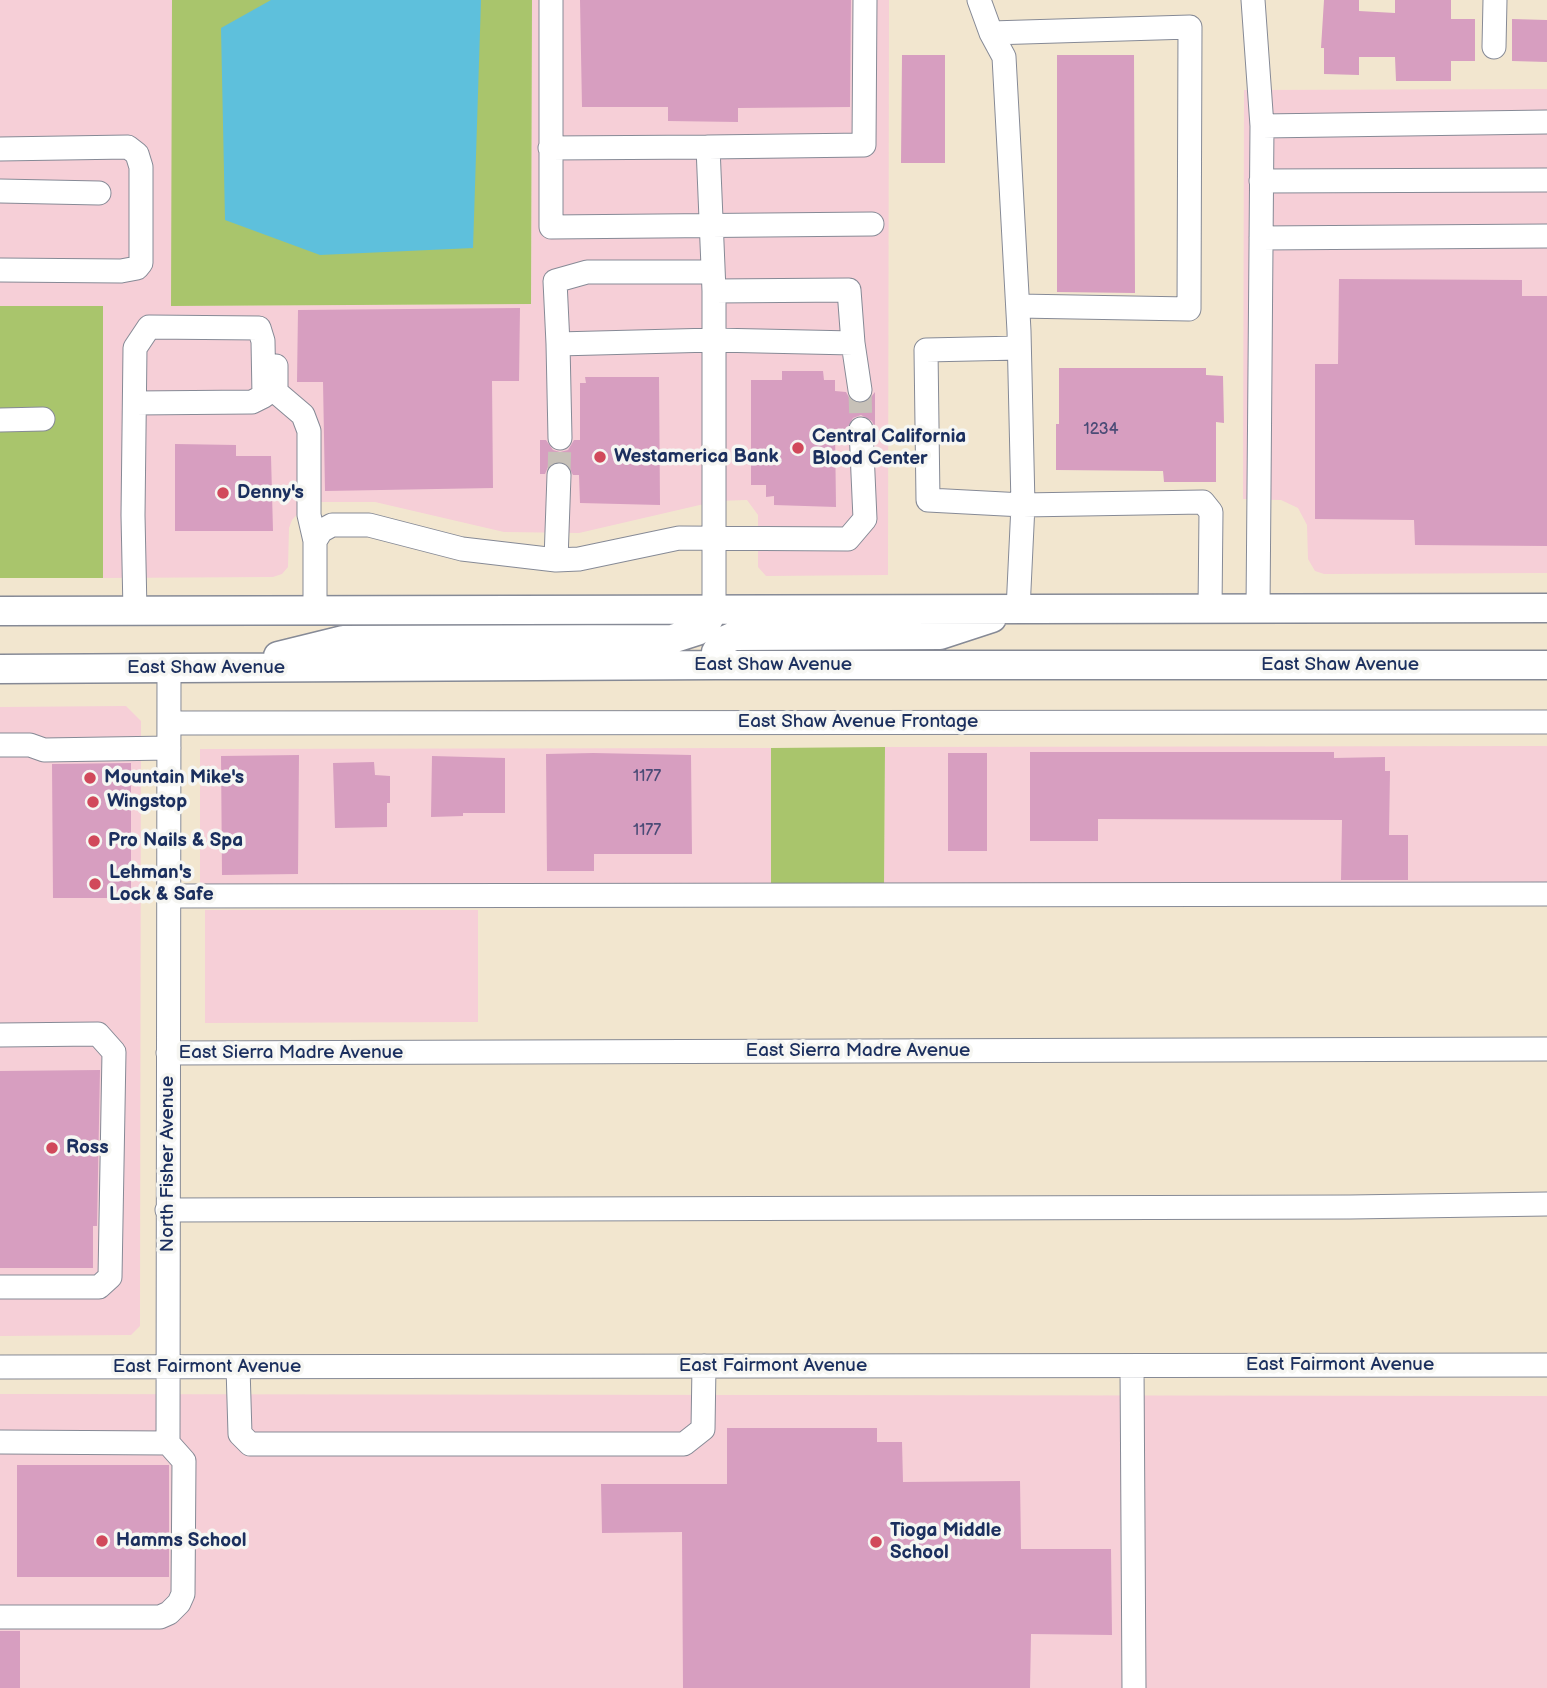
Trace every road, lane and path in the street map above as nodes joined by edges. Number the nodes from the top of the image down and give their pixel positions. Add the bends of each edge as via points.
1 (551, 0) edge
2 (865, 0) edge
3 (979, 0) edge
4 (1254, 0) edge
5 (1495, 0) edge
6 (991, 33) junction
7 (1494, 47) dead end
8 (1547, 122) edge
9 (1262, 126) junction
10 (550, 148) junction
11 (708, 148) junction
12 (0, 149) edge
13 (1547, 180) edge
14 (1262, 181) junction
15 (0, 191) edge
16 (99, 192) dead end
17 (872, 224) dead end
18 (711, 226) junction
19 (1547, 236) edge
20 (1261, 238) junction
21 (0, 270) edge
22 (713, 281) junction
23 (1018, 306) junction
24 (262, 336) junction
25 (714, 340) junction
26 (853, 343) junction
27 (558, 344) junction
28 (1019, 348) junction
29 (860, 390) tunnel mouth
30 (135, 403) junction
31 (43, 418) dead end
32 (0, 420) edge
33 (861, 429) tunnel mouth
34 (560, 438) tunnel mouth
35 (559, 475) tunnel mouth
36 (1023, 505) junction
37 (713, 539) junction
38 (315, 541) junction
39 (556, 559) junction
40 (1547, 608) edge
41 (1210, 609) junction
42 (1258, 609) junction
43 (714, 610) junction
44 (1018, 610) junction
45 (0, 611) edge
46 (135, 611) junction
47 (315, 611) junction
48 (715, 665) junction
49 (1547, 665) edge
50 (231, 667) junction
51 (169, 668) junction
52 (0, 669) edge
53 (1547, 722) edge
54 (169, 723) junction
55 (0, 745) edge
56 (169, 748) junction
57 (1547, 894) edge
58 (168, 896) junction
59 (0, 1035) edge
60 (1547, 1049) edge
61 (168, 1053) junction
62 (1547, 1204) edge
63 (167, 1210) junction
64 (0, 1287) edge
65 (1547, 1365) edge
66 (704, 1366) junction
67 (1132, 1366) junction
68 (0, 1367) edge
69 (166, 1367) junction
70 (238, 1367) junction
71 (0, 1443) edge
72 (168, 1443) junction
73 (0, 1617) edge
74 (1134, 1688) edge

1 - 10 street
2 - 11 street via 864,145
3 - 6 street
4 - 9 street
5 - 7 street
6 - 23 street via 1004,57
6 - 23 street via 1190,27 1189,309
8 - 9 street
9 - 14 street
10 - 11 street
10 - 18 street via 551,227
11 - 18 street
12 - 21 street via 128,147 141,167 141,263 136,268
13 - 14 street
14 - 20 street
15 - 16 street
17 - 18 street
18 - 22 street
19 - 20 street
20 - 42 street
22 - 25 street
22 - 26 street via 849,290
22 - 27 street via 587,272 555,281
23 - 28 street
24 - 30 street via 264,396 251,402
24 - 30 street via 259,328 149,327 135,348
24 - 38 street via 276,338 276,392 303,415 309,431 309,515
25 - 26 street
25 - 27 street
25 - 37 street
26 - 29 street
27 - 34 street
28 - 36 street
28 - 36 street via 926,350 928,500
30 - 46 street
31 - 32 street
33 - 37 street via 865,519 848,539
35 - 39 street
36 - 41 street via 1203,502 1211,512
36 - 44 street
37 - 39 street via 679,538 579,559
37 - 43 street
38 - 39 street via 331,525 369,525 462,549
38 - 47 street
40 - 42 main road
41 - 42 main road
41 - 44 main road
43 - 44 main road
43 - 47 main road
43 - 50 main road via 705,625 672,639 344,640
44 - 48 main road via 940,635 734,636 723,640
45 - 46 main road
46 - 47 main road
48 - 49 main road, East Shaw Avenue
48 - 50 main road, East Shaw Avenue
50 - 51 main road, East Shaw Avenue
51 - 52 main road, East Shaw Avenue
51 - 54 street, North Fisher Avenue
53 - 54 street, East Shaw Avenue Frontage
54 - 56 street, North Fisher Avenue
55 - 56 street via 44,750
56 - 58 street, North Fisher Avenue
57 - 58 street
58 - 61 street, North Fisher Avenue
59 - 64 street via 98,1034 114,1052 110,1277 99,1287
60 - 61 street, East Sierra Madre Avenue
61 - 63 street, North Fisher Avenue
62 - 63 street
63 - 69 street, North Fisher Avenue
65 - 67 street, East Fairmont Avenue
66 - 67 street, East Fairmont Avenue
66 - 70 street, East Fairmont Avenue
66 - 70 street via 702,1429 684,1444 250,1444 240,1434
67 - 74 street
68 - 69 street, East Fairmont Avenue
69 - 70 street, East Fairmont Avenue
69 - 72 street, North Fisher Avenue
71 - 72 street
72 - 73 street via 184,1461 183,1594 169,1614

